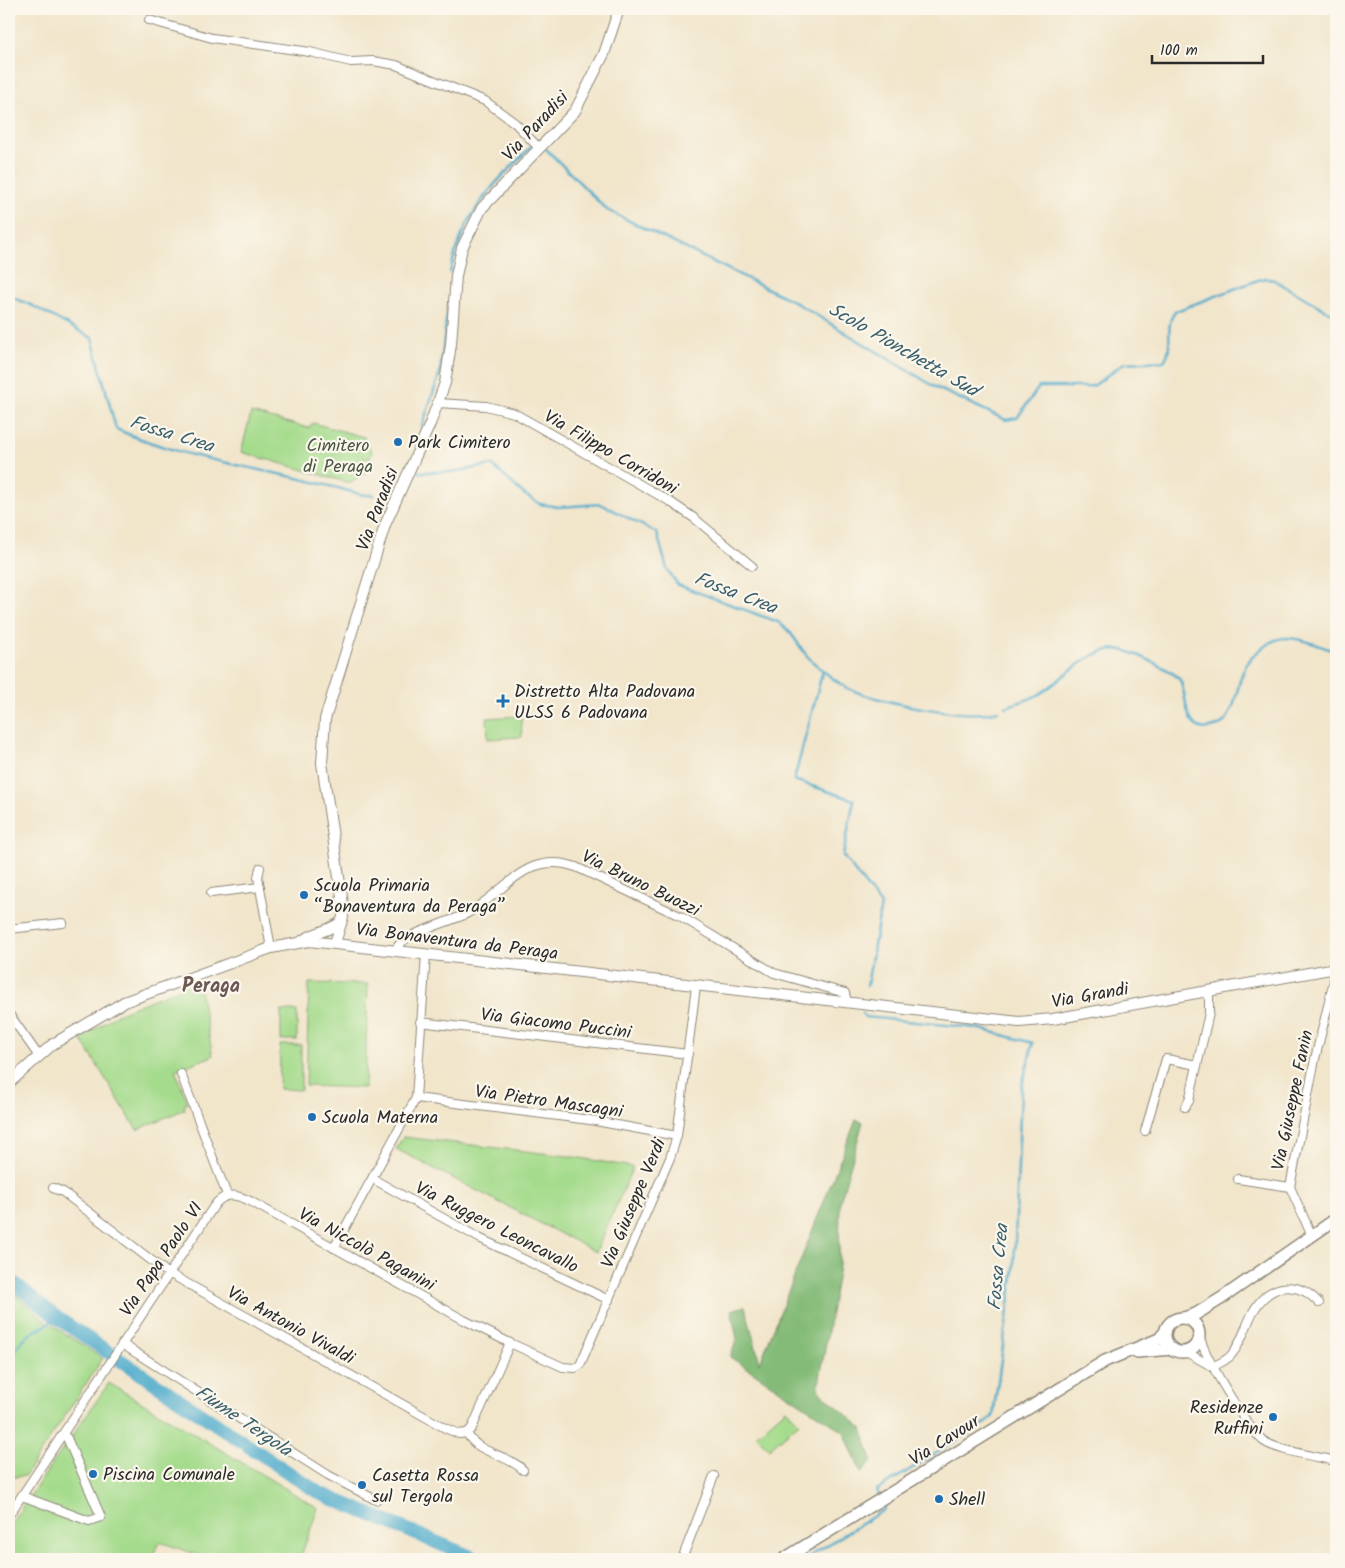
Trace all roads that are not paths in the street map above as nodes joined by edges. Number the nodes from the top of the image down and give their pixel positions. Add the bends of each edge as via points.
1 (619, 9) edge
2 (149, 20) dead end
3 (536, 144) junction
4 (438, 403) junction
5 (752, 566) dead end
6 (260, 868) dead end
7 (260, 887) junction
8 (211, 893) dead end
9 (342, 922) junction
10 (63, 923) dead end
11 (9, 929) edge
12 (301, 942) junction
13 (335, 943) junction
14 (271, 948) junction
15 (396, 950) junction
16 (426, 954) junction
17 (1335, 968) edge
18 (696, 986) junction
19 (1209, 991) junction
20 (847, 1003) junction
21 (9, 1014) edge
22 (420, 1022) junction
23 (688, 1054) junction
24 (38, 1055) junction
25 (1197, 1065) junction
26 (181, 1074) dead end
27 (9, 1083) edge
28 (416, 1098) junction
29 (1185, 1107) dead end
30 (1145, 1131) dead end
31 (677, 1136) junction
32 (373, 1179) junction
33 (1238, 1179) dead end
34 (1290, 1187) junction
35 (53, 1188) dead end
36 (227, 1195) junction
37 (1336, 1218) edge
38 (1311, 1234) junction
39 (334, 1248) junction
40 (169, 1274) junction
41 (1222, 1298) junction
42 (608, 1300) junction
43 (1319, 1303) dead end
44 (1184, 1318) junction
45 (1165, 1332) junction
46 (1199, 1334) junction
47 (510, 1343) junction
48 (120, 1347) junction
49 (1172, 1349) junction
50 (1186, 1352) junction
51 (1123, 1353) junction
52 (580, 1365) joint
53 (1213, 1367) junction
54 (467, 1433) junction
55 (63, 1434) junction
56 (1336, 1461) edge
57 (523, 1470) dead end
58 (714, 1476) dead end
59 (22, 1496) junction
60 (376, 1500) dead end
61 (9, 1515) edge
62 (682, 1559) edge
63 (784, 1559) edge

1 - 3 main road, Via Paradisi via 604,54 575,111
2 - 3 street via 212,38 310,52 351,62 396,65 485,101 510,118
3 - 4 main road, Via Paradisi via 482,208 466,237 458,261 450,354
4 - 5 street, Via Filippo Corridoni via 486,406 514,412 669,501
4 - 9 main road, Via Paradisi via 385,525 325,719 322,762 343,896
6 - 7 street
7 - 8 street
7 - 14 street
9 - 12 main road
9 - 13 main road, Via Paradisi
10 - 11 street
12 - 13 main road, Via Bonaventura da Peraga
12 - 14 main road, Via Bonaventura da Peraga
13 - 15 main road, Via Bonaventura da Peraga
14 - 24 main road, Via Bonaventura da Peraga via 124,1002
15 - 16 main road, Via Bonaventura da Peraga
15 - 20 street, Via Bruno Buozzi via 406,937 440,926 468,912 528,868 546,862 561,862 680,916 774,973 845,993
16 - 18 main road, Via Bonaventura da Peraga
16 - 22 street
17 - 19 main road, Via Grandi
17 - 34 street, Via Giuseppe Fanin
18 - 20 main road, Via Bonaventura da Peraga
18 - 23 street, Via Giuseppe Verdi
19 - 20 main road, Via Grandi via 1028,1022
19 - 25 street via 1209,1014
21 - 24 street
22 - 23 street, Via Giacomo Puccini
22 - 28 street
23 - 31 street, Via Giuseppe Verdi
24 - 27 main road, Via Bonaventura da Peraga
25 - 29 street
25 - 30 street via 1166,1059
26 - 36 street
28 - 31 street, Via Pietro Mascagni via 590,1120
28 - 32 street
31 - 42 street, Via Giuseppe Verdi
32 - 39 street
32 - 42 street, Via Ruggero Leoncavallo via 479,1238
33 - 34 street
34 - 38 street, Via Giuseppe Fanin
35 - 40 street, Via Antonio Vivaldi via 71,1198
36 - 39 street, Via Niccolò Paganini via 243,1198
36 - 40 street, Via Papa Paolo VI via 218,1201
37 - 38 main road
38 - 41 main road
39 - 47 street, Via Niccolò Paganini
40 - 48 street, Via Papa Paolo VI
40 - 54 street, Via Antonio Vivaldi via 446,1428 460,1434
41 - 44 main road
41 - 46 main road via 1203,1317
42 - 52 street, Via Giuseppe Verdi
43 - 53 street via 1300,1288 1276,1290 1253,1312 1232,1354
44 - 45 main road via 1174,1320
44 - 46 main road via 1193,1322
45 - 49 main road via 1166,1342
45 - 51 main road, Via Cavour via 1158,1339
46 - 50 main road via 1195,1347
46 - 53 street
47 - 52 street, Via Niccolò Paganini via 563,1367
47 - 54 street
48 - 55 street, Via Papa Paolo VI
48 - 60 street via 328,1475
49 - 50 main road
49 - 51 main road, Via Cavour
50 - 53 street
51 - 63 main road, Via Cavour via 1083,1374
53 - 56 street via 1262,1440
54 - 57 street, Via Antonio Vivaldi via 476,1444
55 - 59 street, Via Papa Paolo VI
55 - 59 street via 101,1516 89,1521
58 - 62 street
59 - 61 street, Via Papa Paolo VI

